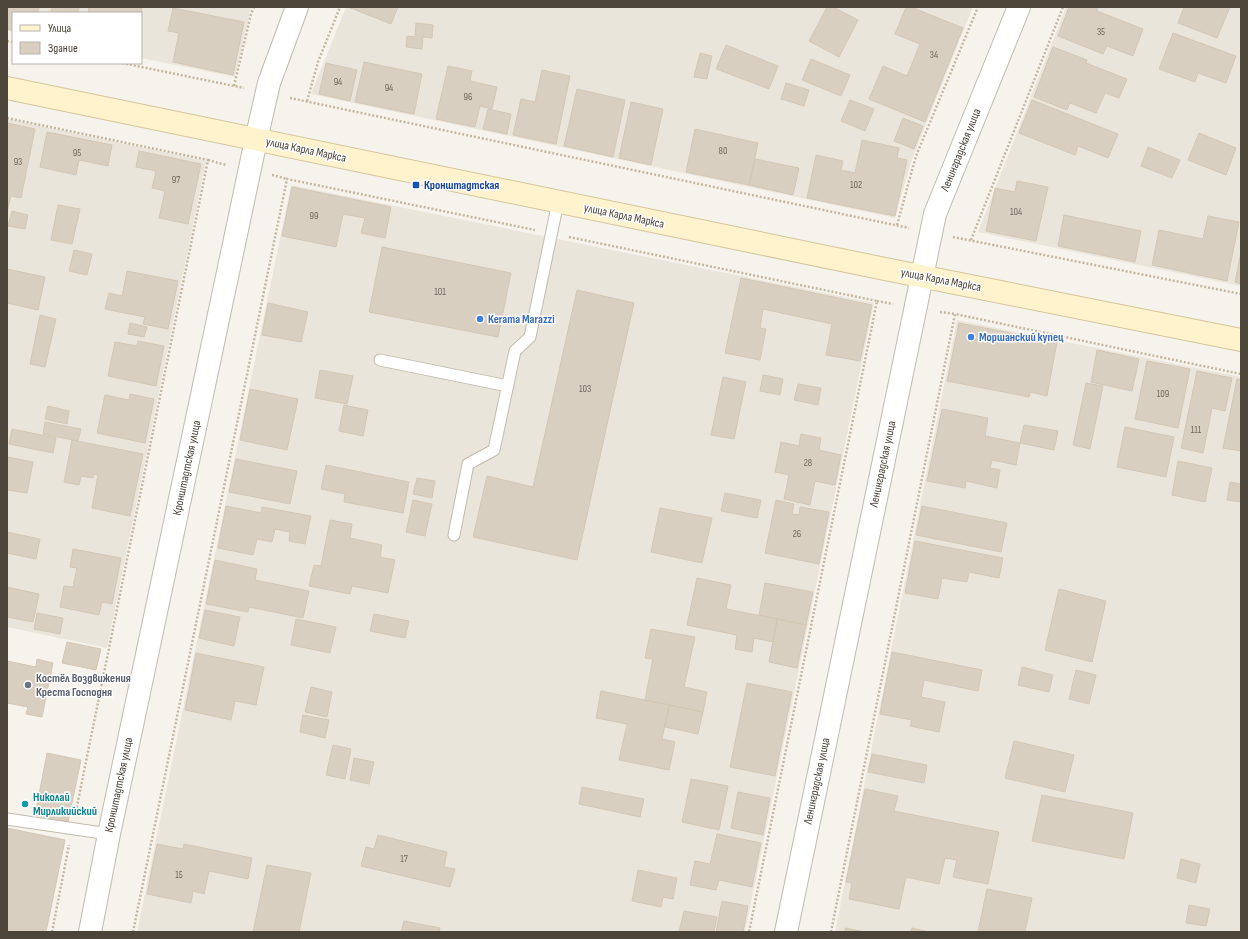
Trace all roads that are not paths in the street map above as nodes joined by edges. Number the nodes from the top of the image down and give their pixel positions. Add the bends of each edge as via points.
1 (297, 7) edge
2 (1019, 7) edge
3 (7, 88) edge
4 (256, 140) junction
5 (558, 202) junction
6 (922, 277) junction
7 (1241, 340) edge
8 (380, 360) dead end
9 (508, 386) junction
10 (454, 535) dead end
11 (7, 819) edge
12 (109, 834) junction
13 (90, 932) edge
14 (786, 932) edge

1 - 4 street, Кронштадтская улица via 269,82
2 - 6 street, Ленинградская улица via 935,214
3 - 4 main road, улица Карла Маркса
4 - 5 main road, улица Карла Маркса
4 - 12 street, Кронштадтская улица
5 - 6 main road, улица Карла Маркса
5 - 9 lane via 530,337 515,351
6 - 7 main road, улица Карла Маркса
6 - 14 street, Ленинградская улица
8 - 9 lane
9 - 10 lane via 494,450 468,464
11 - 12 lane
12 - 13 street, Кронштадтская улица

